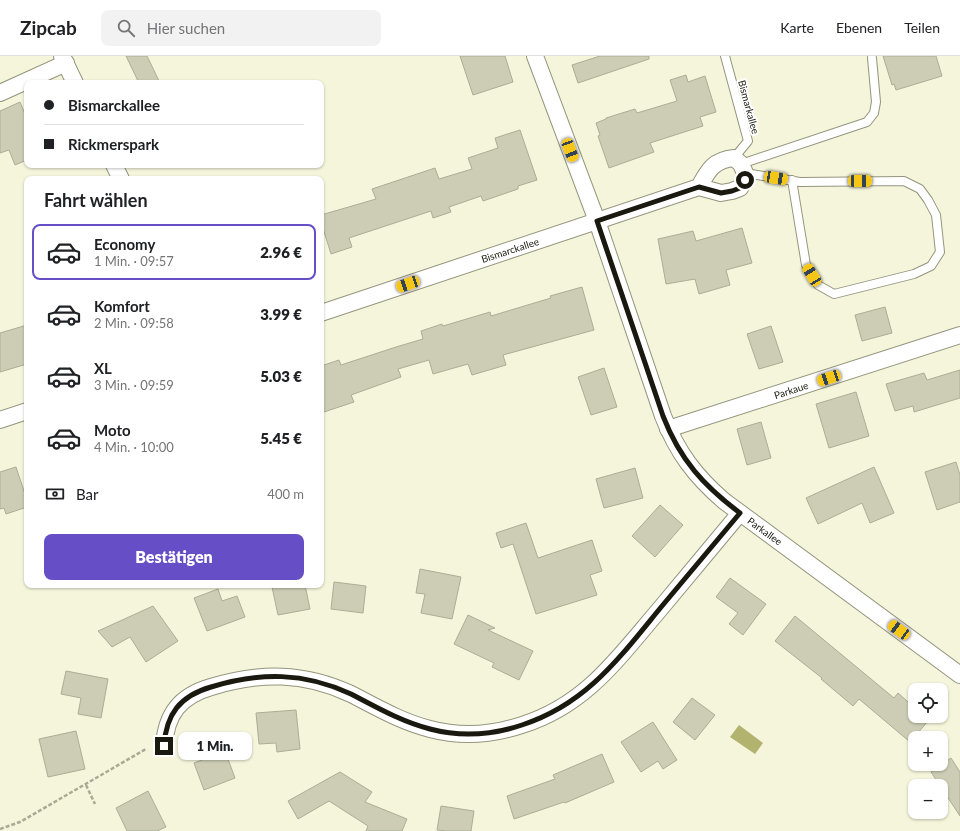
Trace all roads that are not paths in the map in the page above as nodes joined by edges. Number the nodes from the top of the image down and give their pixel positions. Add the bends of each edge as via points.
1 (535, 56) edge
2 (724, 56) edge
3 (872, 58) dead end
4 (64, 60) edge
5 (25, 80) edge
6 (74, 80) edge
7 (24, 81) edge
8 (0, 93) edge
9 (740, 165) junction
10 (792, 180) junction
11 (699, 187) junction
12 (597, 221) junction
13 (324, 312) edge
14 (960, 335) edge
15 (24, 412) edge
16 (0, 420) edge
17 (668, 429) junction
18 (740, 513) junction
19 (960, 675) edge
20 (164, 742) road end

1 - 12 street, Parkallee
2 - 9 lane, Bismarkallee via 748,142
3 - 9 lane via 876,102 874,113 867,122
4 - 5 street
4 - 6 street
7 - 8 street
9 - 10 lane
9 - 11 street via 724,159 716,163
9 - 11 street via 745,180 740,188 721,193
10 - 10 lane via 904,181 920,189 936,215 940,252 931,266 914,274 834,294 818,285 806,265
11 - 12 street, Bismarckallee
12 - 13 street, Bismarckallee
12 - 17 street, Parkallee
14 - 17 street, Parkaue
15 - 16 street
17 - 18 street, Parkallee via 681,454 698,477
18 - 19 street, Parkallee
18 - 20 street via 602,677 572,701 539,719 493,732 442,732 405,721 333,686 300,678 250,677 197,691 183,700 173,712 166,727

